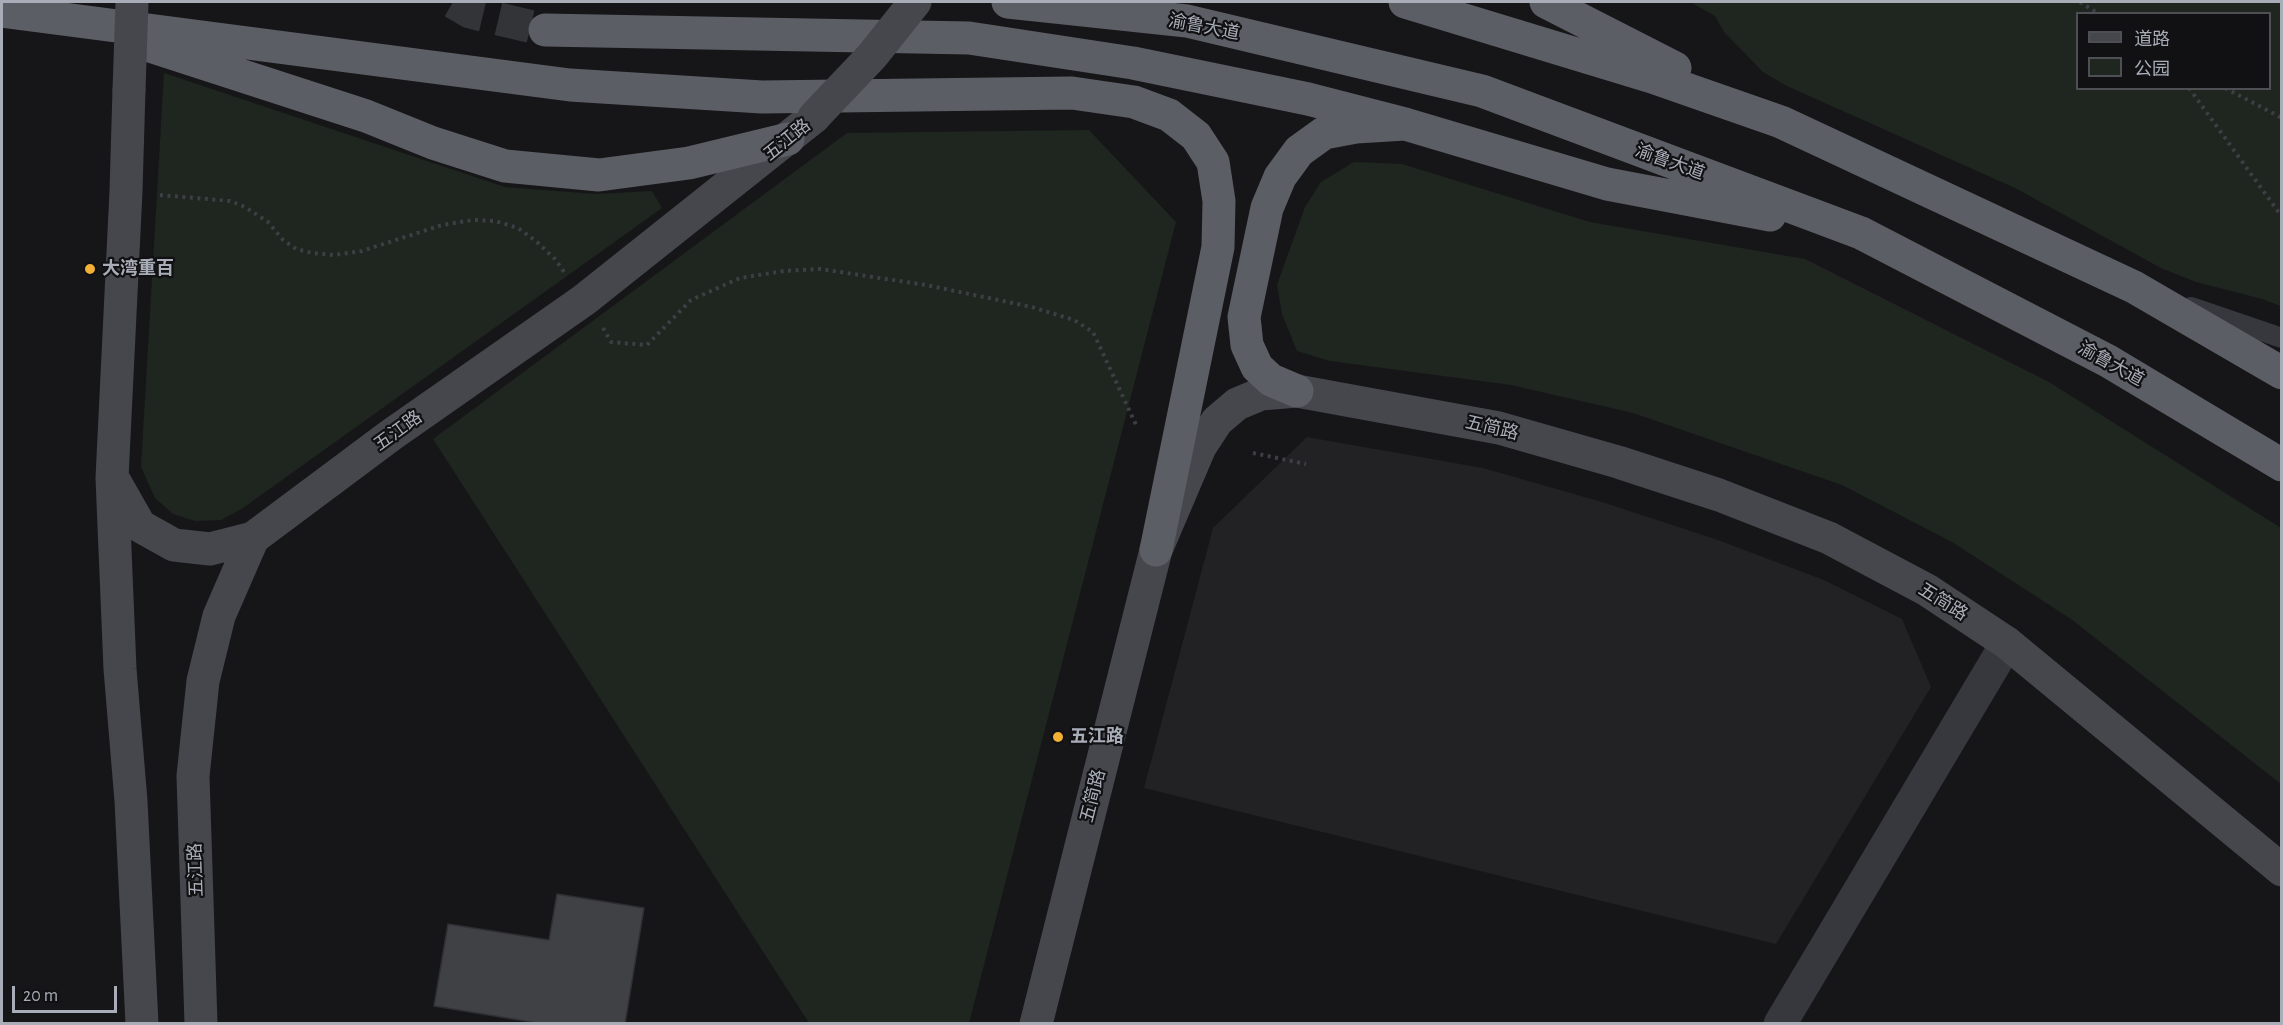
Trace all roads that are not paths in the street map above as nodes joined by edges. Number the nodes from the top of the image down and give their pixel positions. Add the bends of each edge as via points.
1 (132, 2) edge
2 (915, 2) edge
3 (1008, 2) edge
4 (1405, 2) edge
5 (1546, 2) edge
6 (2, 11) edge
7 (65, 19) junction
8 (545, 30) tunnel mouth
9 (1781, 123) junction
10 (1405, 124) junction
11 (788, 139) junction
12 (1860, 233) junction
13 (2134, 287) junction
14 (2282, 338) edge
15 (2282, 373) edge
16 (1297, 391) junction
17 (2282, 465) edge
18 (112, 478) junction
19 (254, 538) junction
20 (1156, 550) junction
21 (2007, 642) junction
22 (2282, 870) edge
23 (142, 1023) edge
24 (201, 1023) edge
25 (1036, 1023) edge
26 (1780, 1023) edge

1 - 18 main road, bridge
2 - 11 main road, 五江路, bridge via 872,56
3 - 12 highway, 渝鲁大道 via 1187,21 1482,91
4 - 9 highway via 1641,73
5 - 9 highway
6 - 7 highway
7 - 11 highway via 366,116 505,166 598,175 689,163
7 - 20 highway via 570,85 762,97 1072,93 1134,102 1169,115 1196,136 1213,162 1219,201 1218,247
8 - 10 highway via 969,38 1133,63 1308,99
9 - 13 highway
10 - 12 highway via 1607,184
10 - 16 highway via 1324,133 1299,151 1280,177 1267,208 1244,317 1247,345 1257,367 1271,380
11 - 19 main road, 五江路 via 584,300 391,435
12 - 17 highway, 渝鲁大道 via 2108,361
13 - 14 lane
13 - 15 highway
16 - 20 main road, 五简路 via 1261,394 1237,404 1217,421 1200,447
16 - 21 main road, 五简路 via 1499,428 1719,495 1829,538 1927,590
18 - 19 main road via 140,526 174,545 210,549
18 - 23 main road
19 - 24 main road, 五江路 via 219,616 203,681 193,776
20 - 25 main road, 五简路
21 - 22 main road, 五简路
21 - 26 street

